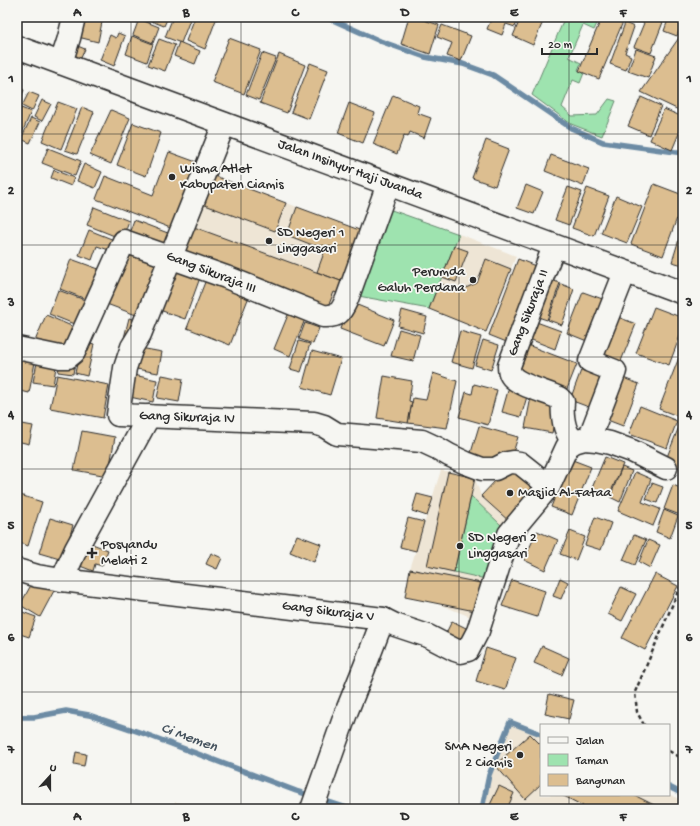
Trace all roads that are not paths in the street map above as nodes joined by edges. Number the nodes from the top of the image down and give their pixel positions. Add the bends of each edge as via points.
1 (74, 17) edge
2 (17, 47) edge
3 (61, 63) junction
4 (224, 124) junction
5 (388, 184) junction
6 (554, 246) junction
7 (171, 257) junction
8 (625, 272) junction
9 (683, 293) edge
10 (17, 348) edge
11 (149, 416) junction
12 (582, 441) junction
13 (666, 468) dead end
14 (548, 486) junction
15 (17, 570) edge
16 (62, 580) junction
17 (383, 619) junction
18 (315, 800) edge

1 - 3 main road
2 - 3 main road, Jalan Insinyur Haji Juanda
3 - 4 main road, Jalan Insinyur Haji Juanda
4 - 5 main road, Jalan Insinyur Haji Juanda
4 - 7 main road, Gang Sikuraja IV
5 - 6 main road, Jalan Insinyur Haji Juanda
5 - 7 main road, Gang Sikuraja III via 347,299 338,314 331,317
6 - 8 main road, Jalan Insinyur Haji Juanda
6 - 12 main road, Gang Sikuraja II via 509,366 509,373 525,385 559,398 563,402 568,433
7 - 10 main road, Gang Sikuraja III via 124,241 74,352 68,357 60,357
7 - 11 main road, Gang Sikuraja IV via 140,334 132,347 125,368 118,415
8 - 9 main road, Jalan Insinyur Haji Juanda
8 - 12 main road, Gang Sikuraja V via 590,361 615,371
11 - 14 main road, Gang Sikuraja IV via 314,423 337,434 422,442 482,468 495,469 507,463 520,463
11 - 16 main road via 76,549
12 - 13 main road via 610,443
12 - 14 main road, Gang Sikuraja V via 567,448
14 - 17 main road, Gang Sikuraja V via 509,534 478,631 468,650 455,650 428,636
15 - 16 main road, Gang Sikuraja V
16 - 17 main road, Gang Sikuraja V
17 - 18 main road

